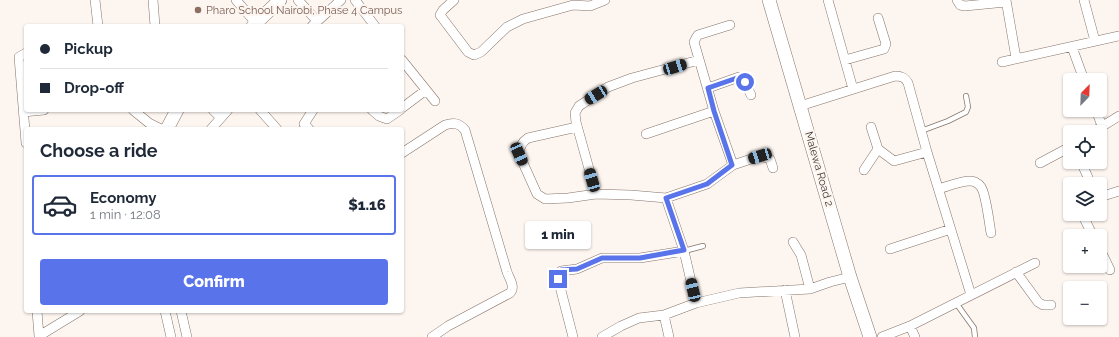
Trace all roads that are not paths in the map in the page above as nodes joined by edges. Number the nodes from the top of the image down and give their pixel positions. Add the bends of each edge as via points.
1 (95, 0) edge
2 (154, 0) edge
3 (236, 0) edge
4 (280, 0) edge
5 (298, 0) edge
6 (341, 0) edge
7 (355, 0) edge
8 (454, 0) edge
9 (606, 0) edge
10 (769, 0) edge
11 (828, 0) edge
12 (957, 0) edge
13 (1084, 0) edge
14 (1006, 1) edge
15 (572, 3) edge
16 (878, 18) dead end
17 (315, 23) edge
18 (98, 24) edge
19 (154, 24) edge
20 (255, 24) edge
21 (373, 24) edge
22 (730, 25) dead end
23 (1119, 36) edge
24 (1095, 41) junction
25 (1072, 47) junction
26 (24, 54) edge
27 (1016, 58) junction
28 (698, 60) junction
29 (845, 60) junction
30 (404, 62) edge
31 (1002, 62) dead end
32 (1081, 73) edge
33 (708, 88) junction
34 (853, 89) junction
35 (426, 90) junction
36 (751, 95) dead end
37 (966, 96) dead end
38 (436, 102) dead end
39 (800, 106) junction
40 (404, 107) edge
41 (714, 111) junction
42 (23, 112) joint
43 (136, 112) edge
44 (176, 112) edge
45 (215, 112) edge
46 (226, 112) edge
47 (262, 112) edge
48 (312, 112) edge
49 (374, 112) edge
50 (397, 112) edge
51 (1119, 116) edge
52 (220, 117) junction
53 (1104, 125) edge
54 (24, 127) edge
55 (157, 127) edge
56 (168, 127) edge
57 (213, 127) edge
58 (275, 127) edge
59 (307, 127) edge
60 (577, 127) junction
61 (871, 127) dead end
62 (921, 130) junction
63 (646, 134) dead end
64 (878, 149) junction
65 (1063, 151) edge
66 (404, 152) edge
67 (927, 152) junction
68 (1040, 163) dead end
69 (732, 165) junction
70 (773, 168) dead end
71 (864, 170) dead end
72 (939, 189) junction
73 (1119, 191) edge
74 (596, 194) junction
75 (1107, 195) edge
76 (666, 198) junction
77 (951, 229) junction
78 (991, 233) dead end
79 (793, 242) dead end
80 (703, 246) dead end
81 (890, 249) dead end
82 (684, 250) junction
83 (1035, 263) dead end
84 (1107, 264) edge
85 (1110, 270) dead end
86 (1016, 272) junction
87 (850, 277) junction
88 (810, 289) junction
89 (785, 290) junction
90 (971, 295) junction
91 (696, 303) junction
92 (956, 303) junction
93 (1051, 305) dead end
94 (37, 313) edge
95 (77, 313) edge
96 (165, 313) edge
97 (181, 313) edge
98 (664, 315) junction
99 (910, 326) junction
100 (171, 337) edge
101 (187, 337) edge
102 (432, 337) edge
103 (573, 337) edge
104 (602, 337) edge
105 (669, 337) edge
106 (795, 337) edge
107 (870, 337) edge
108 (882, 337) edge
109 (915, 337) edge
110 (975, 337) edge

1 - 18 street
2 - 19 street
3 - 20 street
4 - 20 main road
5 - 17 street
6 - 17 street
7 - 21 street
8 - 15 street via 440,15 468,52 474,55 481,52 507,27
9 - 15 street via 590,6
10 - 39 main road, Malewa Road 2
11 - 29 street
12 - 14 street via 960,5 965,6
13 - 24 street
14 - 27 street
16 - 29 street via 886,46
22 - 28 street via 698,35 694,42
23 - 24 street
24 - 25 street
25 - 27 street
25 - 32 street
26 - 42 street via 19,57
27 - 31 street
28 - 33 street
28 - 60 street via 608,87 579,106 575,113
29 - 34 street
30 - 35 street
33 - 36 street via 739,77 744,80
33 - 41 street
34 - 39 street
34 - 62 street via 895,76 906,78
35 - 38 street
35 - 40 street
37 - 62 lane via 966,112
39 - 87 main road, Malewa Road 2
41 - 63 street
41 - 69 street
42 - 54 street
43 - 55 street
44 - 56 main road
45 - 52 street
46 - 52 street
47 - 58 street
48 - 59 street via 304,124
49 - 50 street via 387,119
51 - 53 street
52 - 57 street
60 - 74 street
60 - 74 street via 528,138 523,142 519,154 540,197 568,198
61 - 64 street
62 - 67 street
64 - 67 street via 894,161
64 - 71 street
65 - 68 street
66 - 102 street via 445,125 461,125 465,130 513,288 510,293
67 - 72 street
69 - 70 street via 760,156 770,159
69 - 76 street via 707,184
72 - 77 street
72 - 78 street via 976,182 983,193
73 - 75 street
74 - 76 street
76 - 82 street
77 - 81 street
77 - 90 street
79 - 88 street via 801,255
80 - 82 lane
82 - 91 street
82 - 103 street via 640,258 602,258 577,269 561,270 558,279
83 - 86 street
84 - 85 street
86 - 90 street
86 - 93 street via 1038,302
87 - 88 street
87 - 107 main road, Malewa Road 2
88 - 89 street
89 - 91 street via 739,293
89 - 106 street
90 - 92 street
91 - 98 street
92 - 99 street
92 - 110 lane via 974,328
94 - 95 street via 39,336
96 - 100 street
97 - 101 street
98 - 104 street via 639,318
98 - 105 street
99 - 108 street
99 - 109 street

